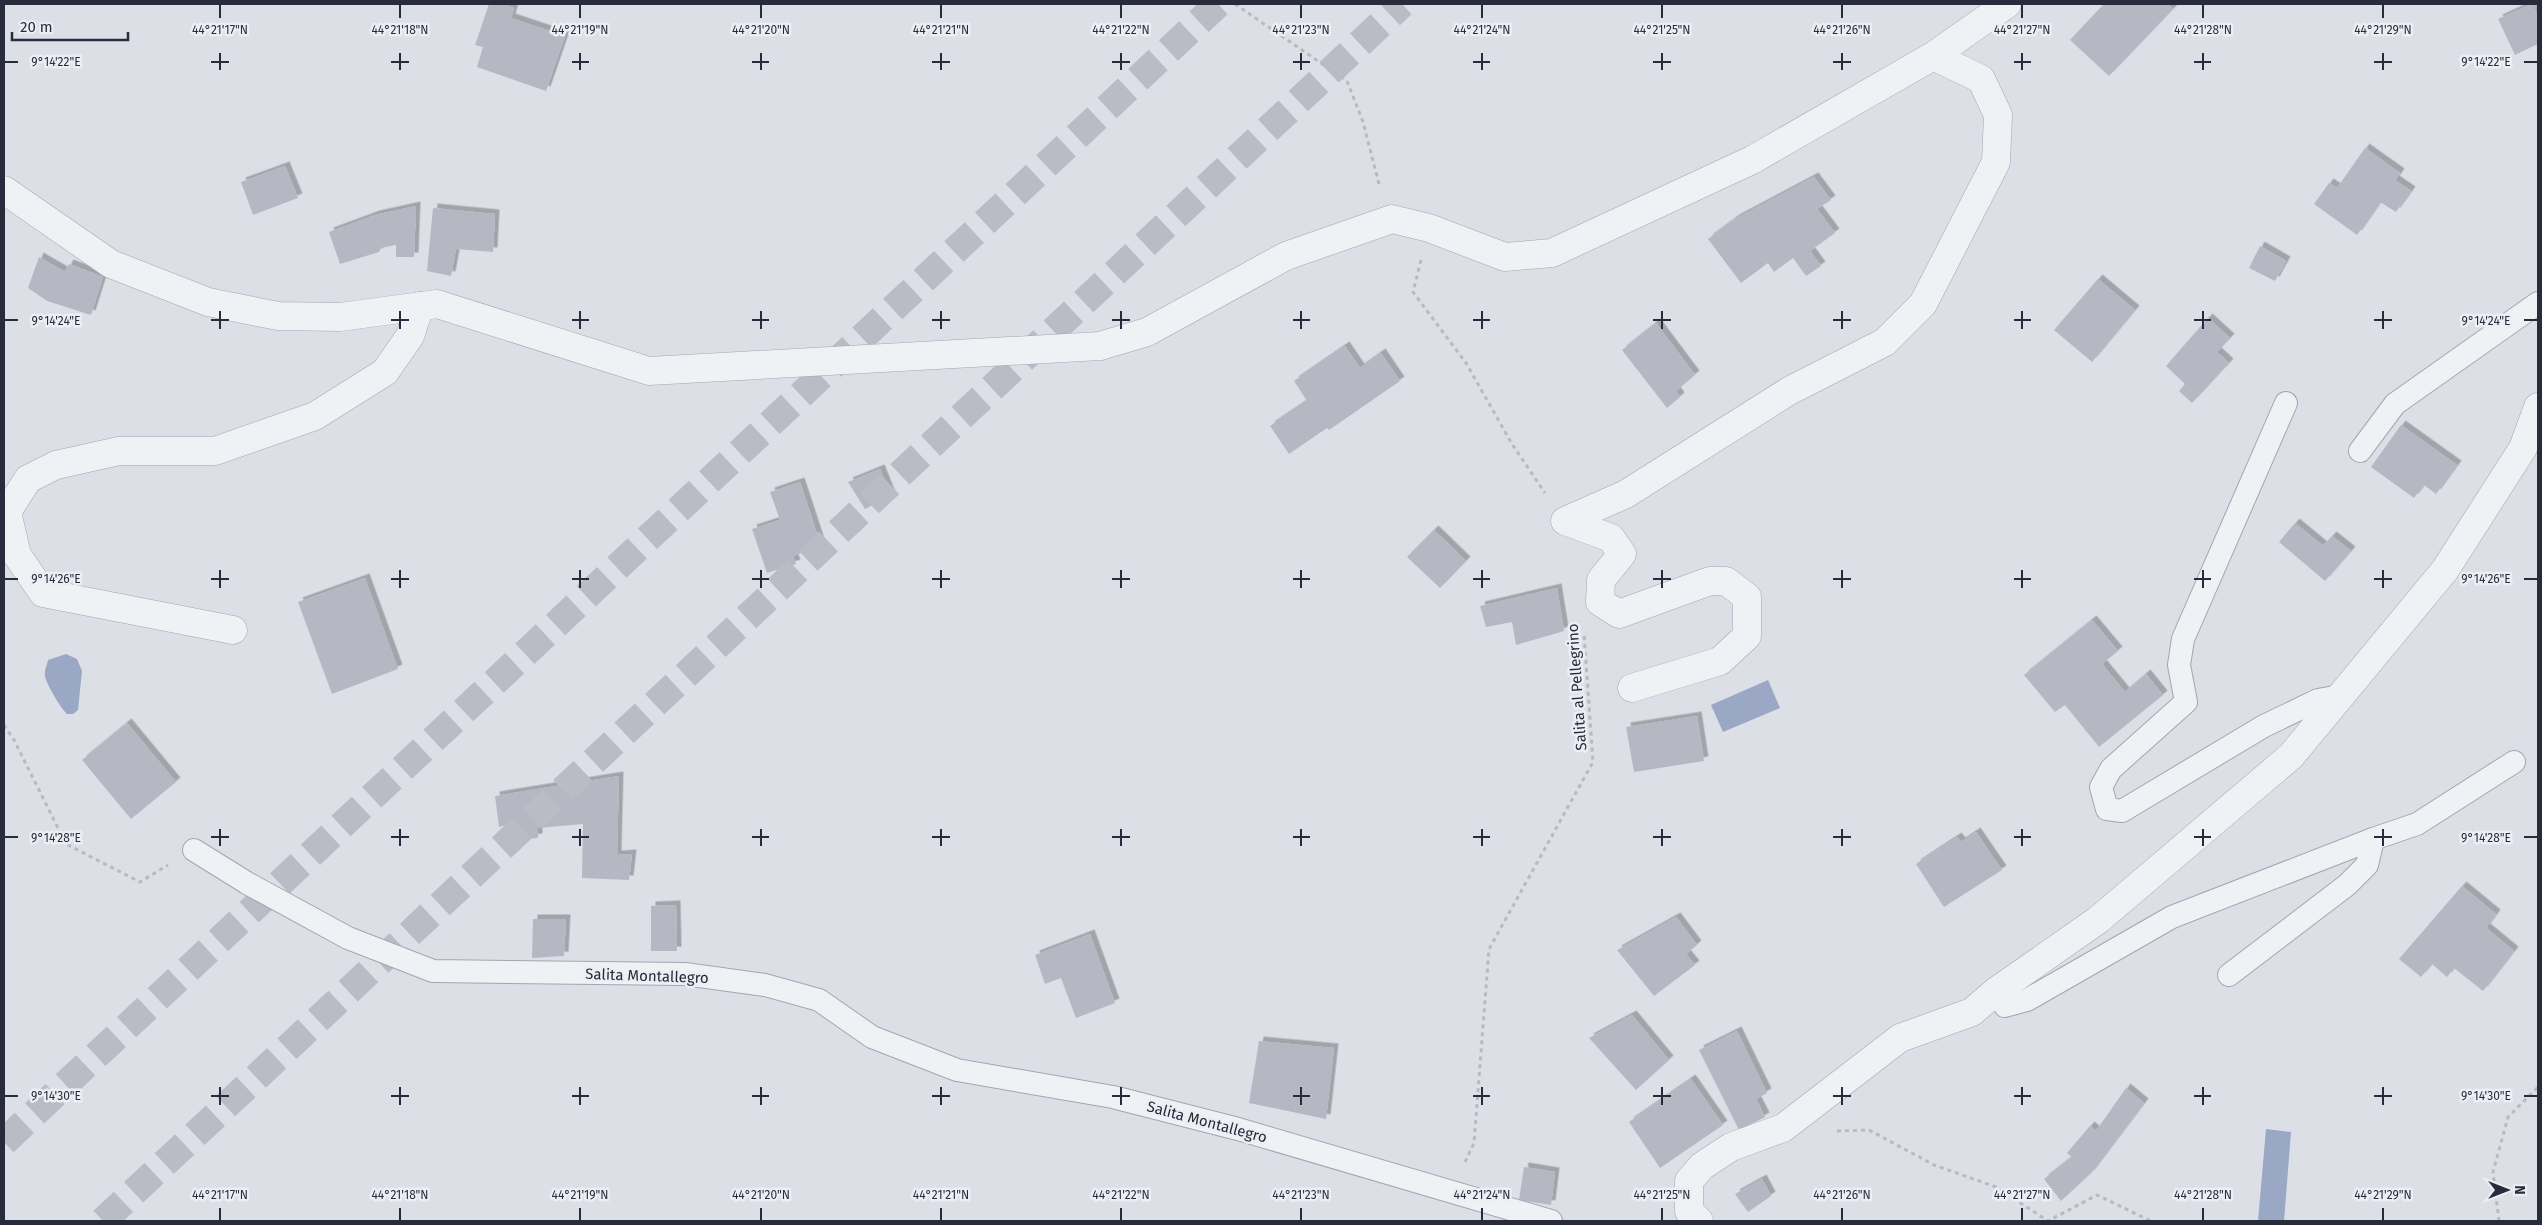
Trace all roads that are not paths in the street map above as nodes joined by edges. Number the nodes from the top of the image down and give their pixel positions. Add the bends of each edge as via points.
1 (2007, 4) edge
2 (1933, 56) junction
3 (4, 190) edge
4 (2538, 303) edge
5 (420, 306) junction
6 (2286, 403) dead end
7 (2538, 407) edge
8 (2360, 451) dead end
9 (233, 630) dead end
10 (1632, 688) dead end
11 (2340, 696) junction
12 (2514, 762) dead end
13 (2373, 839) junction
14 (194, 850) road end
15 (2229, 975) dead end
16 (1995, 992) junction
17 (1551, 1221) edge
18 (1699, 1221) edge

1 - 2 street
2 - 5 street via 1752,160 1552,253 1505,257 1428,228 1392,219 1286,256 1147,332 1100,346 649,371 437,304
2 - 10 street via 1981,79 1998,115 1996,162 1923,304 1885,342 1789,391 1626,494 1566,521 1611,538 1622,554 1600,580 1600,602 1619,614 1710,581 1726,581 1747,597 1746,636 1720,662
3 - 5 street via 111,264 208,302 278,316 340,316
4 - 8 lane via 2395,404
5 - 9 street via 410,336 384,372 315,416 214,451 119,451 56,464 28,480 7,512 17,555 43,593
6 - 11 lane via 2182,639 2179,665 2186,702 2110,770 2101,787 2107,809 2122,811 2264,726 2318,700
7 - 11 street via 2523,448 2445,570
11 - 16 street via 2284,762 2098,920
12 - 13 lane via 2417,824
13 - 15 lane via 2367,865 2347,885
13 - 16 lane via 2172,917 2028,1000 2005,1006
14 - 17 lane, Salita Montallegro via 348,938 433,971 685,974 765,986 819,1000 872,1037 957,1070 1113,1097 1238,1129
16 - 18 street via 1972,1012 1900,1038 1783,1128 1731,1148 1702,1166 1689,1180 1689,1211

